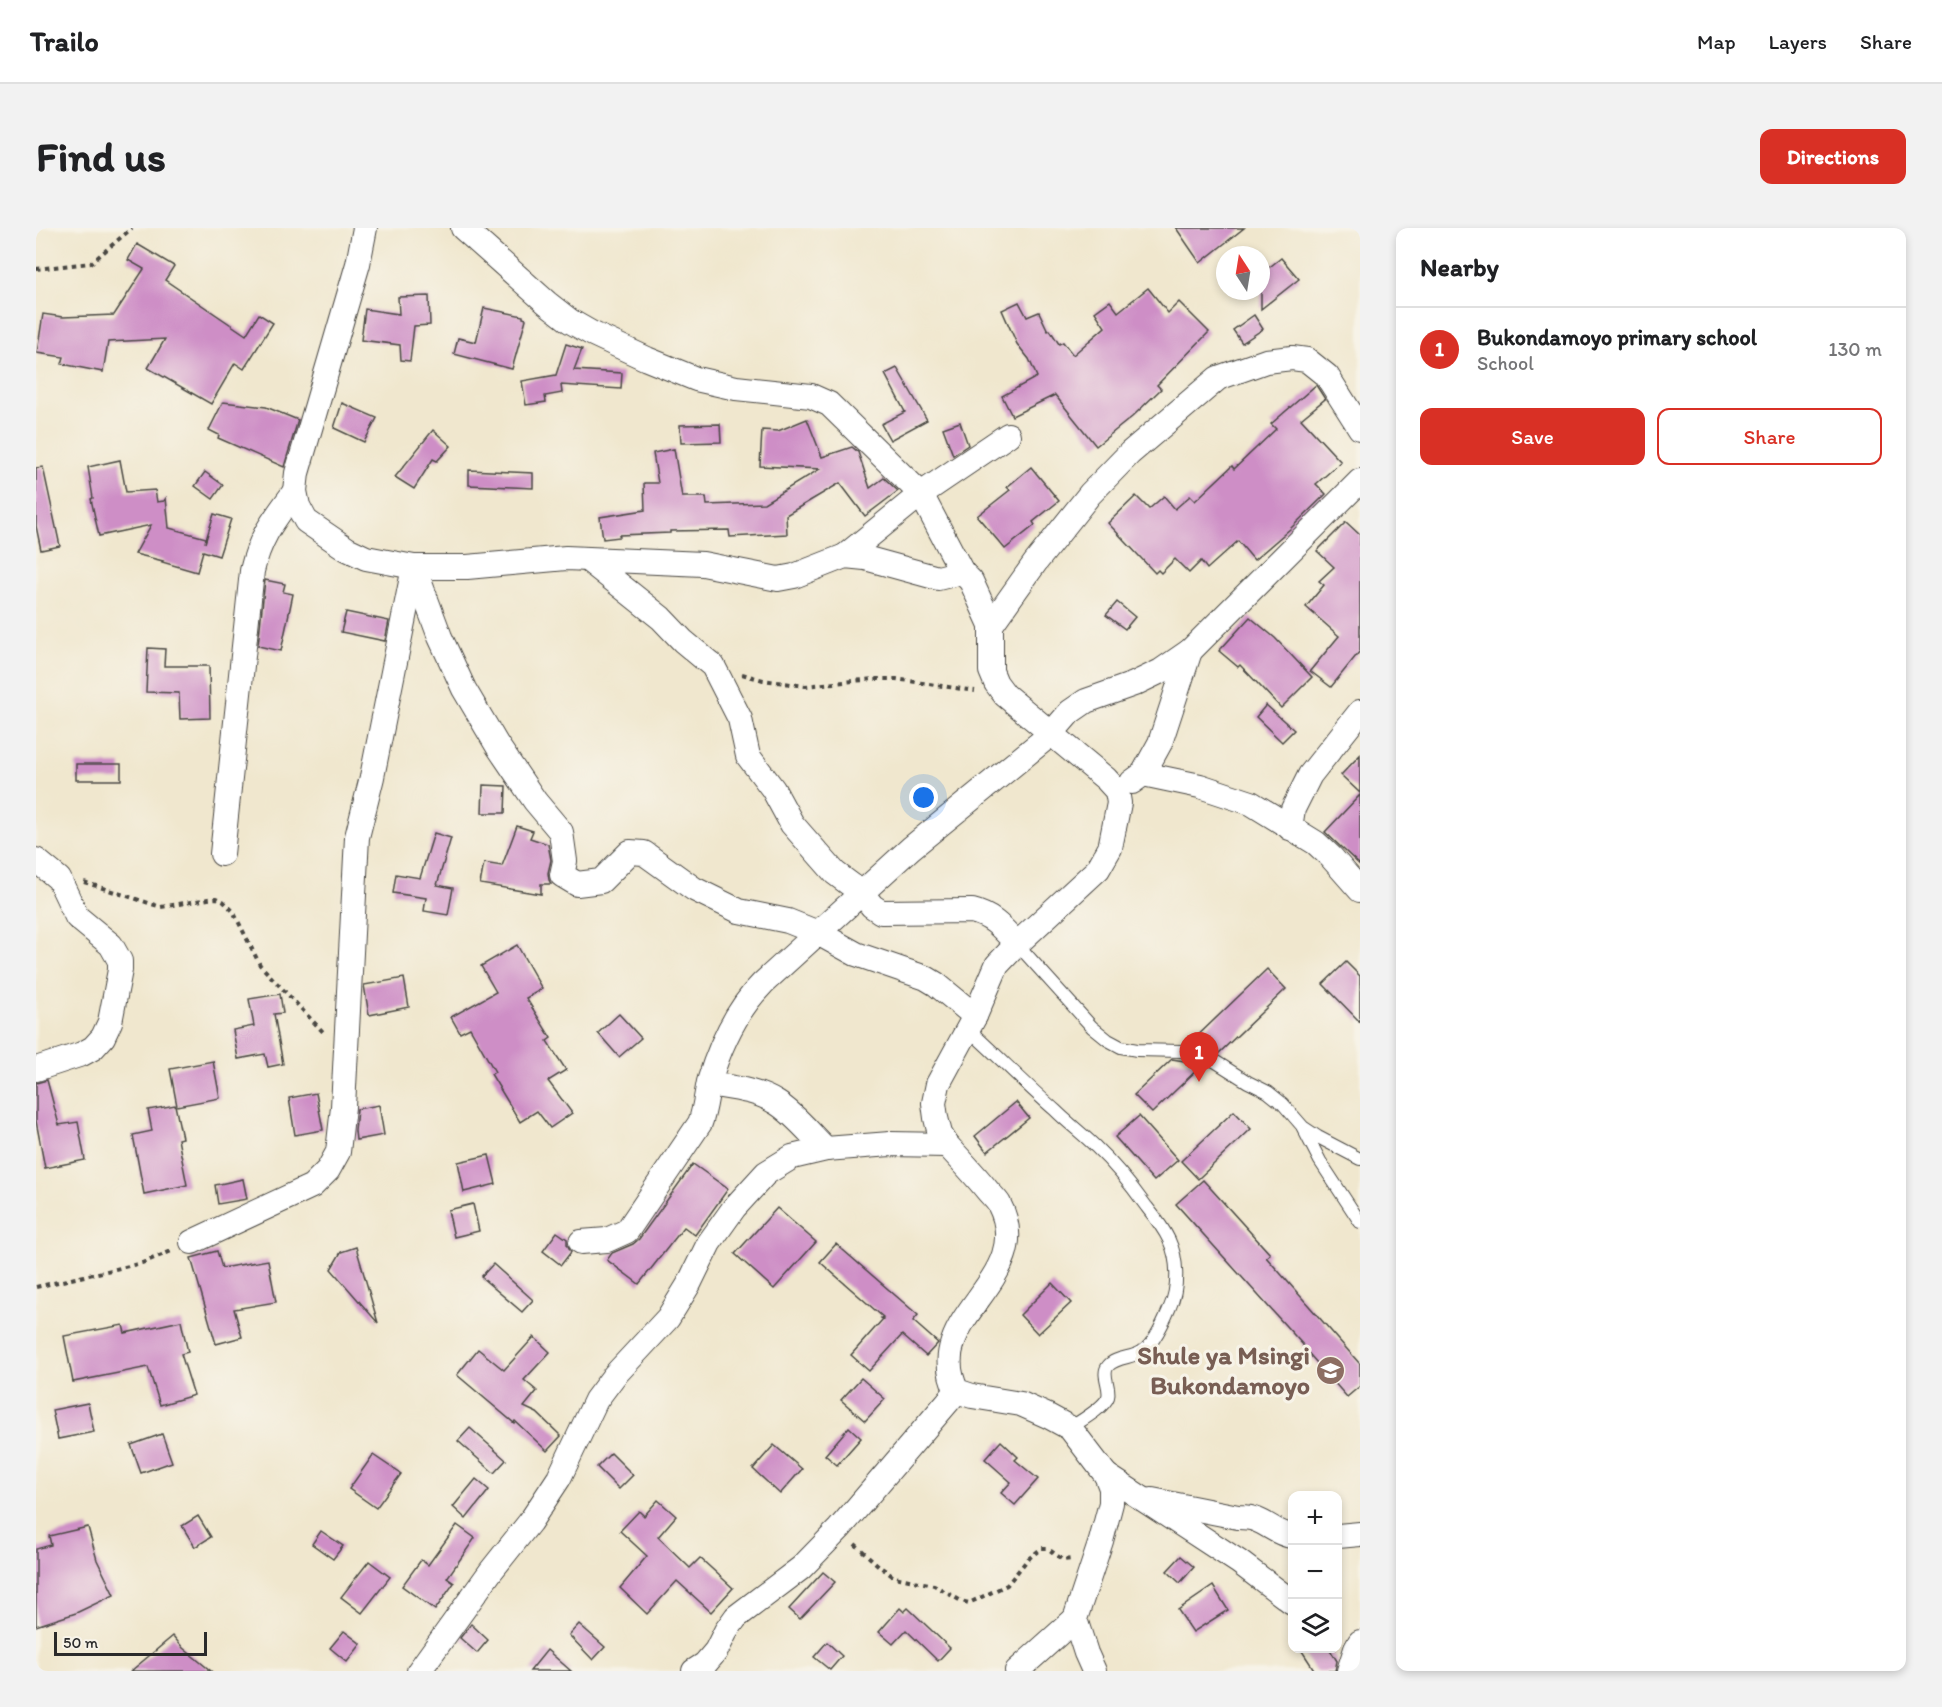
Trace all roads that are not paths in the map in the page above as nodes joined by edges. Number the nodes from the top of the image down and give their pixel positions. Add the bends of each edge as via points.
1 (365, 228) edge
2 (463, 228) edge
3 (1360, 428) edge
4 (1008, 435) dead end
5 (1360, 482) edge
6 (295, 491) junction
7 (921, 494) junction
8 (845, 556) junction
9 (587, 559) junction
10 (414, 567) junction
11 (962, 572) junction
12 (991, 625) junction
13 (1190, 651) junction
14 (1360, 712) edge
15 (1051, 734) junction
16 (1143, 774) junction
17 (1117, 791) junction
18 (1290, 828) junction
19 (222, 854) dead end
20 (44, 865) edge
21 (1360, 890) edge
22 (862, 893) junction
23 (819, 933) junction
24 (1017, 944) junction
25 (972, 1022) junction
26 (36, 1069) edge
27 (709, 1084) junction
28 (1303, 1127) junction
29 (947, 1145) junction
30 (826, 1149) junction
31 (1360, 1159) edge
32 (1360, 1222) edge
33 (192, 1242) road end
34 (581, 1242) dead end
35 (957, 1391) junction
36 (1070, 1428) junction
37 (1106, 1475) junction
38 (1141, 1498) junction
39 (1288, 1534) edge
40 (1360, 1534) edge
41 (1342, 1536) edge
42 (1289, 1599) edge
43 (1075, 1619) junction
44 (419, 1671) edge
45 (694, 1671) edge
46 (1017, 1671) edge
47 (1094, 1671) edge

1 - 6 street
2 - 7 street via 547,303 591,333 696,379 736,388 811,396 828,404
3 - 12 street via 1327,375 1307,360 1266,361 1218,378 1130,453 1090,494
4 - 7 street
5 - 13 street
6 - 10 street via 306,521 346,549 366,558
6 - 19 street via 256,551
7 - 8 street
7 - 11 street
8 - 9 street via 778,579 703,564
8 - 11 street via 938,578
9 - 10 street
9 - 22 street via 713,666 740,718 753,765 773,789 792,824 822,860
10 - 23 street via 464,689 534,801 561,832 565,861 562,875 577,884 601,880 630,852 644,853 694,889 739,910 782,919
10 - 33 street via 357,837 338,1152 312,1186
11 - 12 street via 971,580
12 - 15 street via 996,683
13 - 15 street via 1134,684 1086,700
13 - 16 street via 1160,743
14 - 18 street via 1310,775 1293,809
15 - 17 street
15 - 22 street
16 - 17 street
16 - 18 street via 1228,794 1251,803
17 - 24 street via 1119,803 1105,859
18 - 21 street via 1331,856
20 - 26 street via 59,879 77,917 111,945 120,961 120,970 110,1022 103,1037 82,1054
22 - 23 street
22 - 24 street via 881,912 982,913 996,921
23 - 25 street via 856,954 926,978
23 - 27 street via 748,997 722,1043
24 - 25 street via 997,965
24 - 28 lane via 1108,1040 1137,1050 1205,1055 1268,1092
25 - 29 street via 938,1084 934,1103 940,1134
25 - 36 lane via 1096,1147 1170,1241 1176,1288 1163,1323 1147,1348 1107,1366 1108,1398
27 - 30 street via 748,1091 777,1103
27 - 34 street via 700,1124 627,1231 607,1240
28 - 31 lane
28 - 32 lane
29 - 30 street
29 - 35 street via 999,1204 1006,1226 1005,1251 998,1270 955,1337 950,1367
30 - 44 street via 792,1157 766,1173 734,1208 668,1318 596,1400 559,1478 530,1522
35 - 36 street via 1022,1404
35 - 45 street via 839,1529 801,1568 736,1617 716,1651
36 - 37 street
37 - 38 street
37 - 43 street via 1111,1503
38 - 39 street via 1251,1518
38 - 42 street
40 - 41 street
43 - 46 street
43 - 47 street

